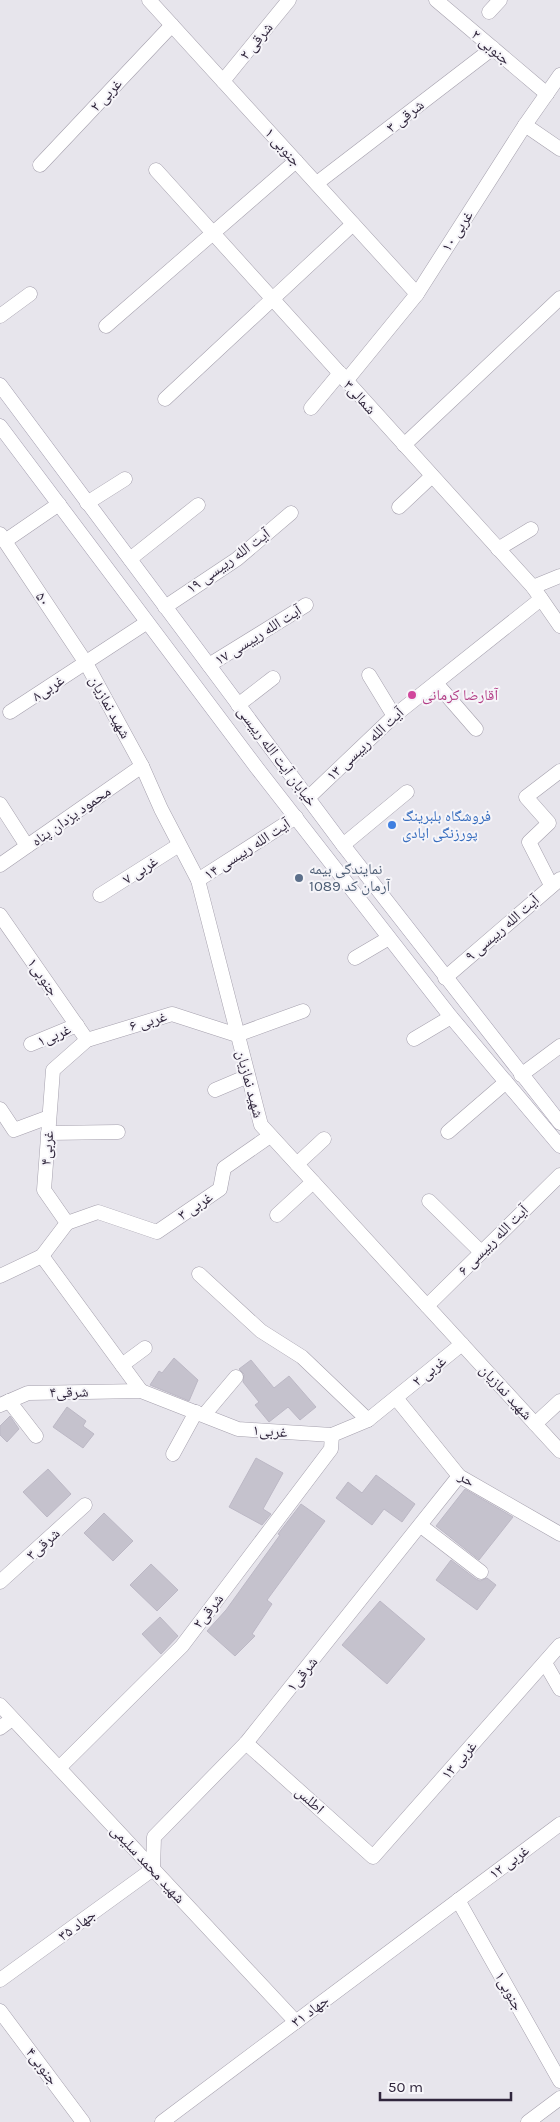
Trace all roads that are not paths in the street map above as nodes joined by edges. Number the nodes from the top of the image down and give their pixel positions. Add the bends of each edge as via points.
1 (149, 0) edge
2 (289, 0) edge
3 (436, 0) edge
4 (500, 0) edge
5 (489, 12) dead end
6 (172, 25) junction
7 (492, 48) junction
8 (560, 75) edge
9 (223, 81) junction
10 (547, 94) junction
11 (525, 125) junction
12 (560, 149) edge
13 (296, 161) junction
14 (40, 166) dead end
15 (156, 170) dead end
16 (317, 183) junction
17 (353, 224) junction
18 (213, 233) junction
19 (30, 294) dead end
20 (417, 294) junction
21 (560, 298) edge
22 (272, 299) junction
23 (0, 316) edge
24 (106, 326) dead end
25 (343, 377) junction
26 (0, 385) edge
27 (165, 399) dead end
28 (310, 408) dead end
29 (0, 426) edge
30 (404, 445) junction
31 (432, 476) junction
32 (124, 479) dead end
33 (87, 503) junction
34 (59, 504) junction
35 (198, 505) dead end
36 (399, 507) dead end
37 (291, 514) dead end
38 (531, 529) dead end
39 (2, 538) edge
40 (498, 549) junction
41 (130, 559) junction
42 (560, 576) edge
43 (533, 587) junction
44 (541, 600) junction
45 (306, 605) dead end
46 (165, 607) junction
47 (146, 623) junction
48 (560, 626) edge
49 (86, 663) junction
50 (210, 665) junction
51 (368, 675) dead end
52 (274, 678) dead end
53 (436, 682) junction
54 (238, 705) junction
55 (10, 712) dead end
56 (394, 716) junction
57 (219, 718) junction
58 (476, 729) dead end
59 (142, 766) junction
60 (560, 771) edge
61 (407, 792) dead end
62 (308, 798) junction
63 (0, 804) edge
64 (296, 817) junction
65 (180, 845) junction
66 (343, 845) junction
67 (27, 846) junction
68 (0, 865) edge
69 (198, 880) junction
70 (556, 882) edge
71 (100, 895) dead end
72 (0, 915) edge
73 (389, 938) junction
74 (355, 958) dead end
75 (445, 978) junction
76 (303, 1011) dead end
77 (451, 1017) junction
78 (77, 1025) junction
79 (238, 1035) junction
80 (414, 1039) dead end
81 (87, 1040) junction
82 (30, 1044) dead end
83 (560, 1046) edge
84 (521, 1075) junction
85 (248, 1076) junction
86 (506, 1082) junction
87 (215, 1090) dead end
88 (0, 1108) edge
89 (49, 1117) junction
90 (560, 1124) edge
91 (118, 1132) dead end
92 (448, 1132) dead end
93 (48, 1133) junction
94 (270, 1136) junction
95 (324, 1139) dead end
96 (560, 1146) edge
97 (297, 1164) junction
98 (560, 1174) edge
99 (313, 1182) junction
100 (430, 1201) dead end
101 (277, 1215) dead end
102 (66, 1222) junction
103 (481, 1252) junction
104 (42, 1256) junction
105 (199, 1274) dead end
106 (0, 1276) edge
107 (427, 1306) junction
108 (462, 1344) junction
109 (146, 1348) dead end
110 (122, 1365) junction
111 (236, 1377) dead end
112 (141, 1391) junction
113 (396, 1398) junction
114 (560, 1400) edge
115 (5, 1403) edge
116 (200, 1414) junction
117 (368, 1420) junction
118 (535, 1424) junction
119 (332, 1435) junction
120 (36, 1436) dead end
121 (560, 1451) edge
122 (173, 1454) dead end
123 (460, 1476) junction
124 (86, 1505) dead end
125 (421, 1526) junction
126 (560, 1534) edge
127 (481, 1572) dead end
128 (0, 1582) edge
129 (560, 1645) edge
130 (545, 1663) junction
131 (560, 1689) edge
132 (0, 1706) edge
133 (12, 1719) junction
134 (0, 1728) edge
135 (246, 1743) junction
136 (59, 1768) junction
137 (560, 1824) edge
138 (373, 1858) joint
139 (153, 1869) junction
140 (458, 1900) junction
141 (0, 1980) edge
142 (0, 2011) edge
143 (296, 2022) junction
144 (560, 2081) edge
145 (560, 2098) edge
146 (83, 2122) edge
147 (162, 2122) edge
148 (528, 2122) edge

1 - 6 street, جنوبی ۱
2 - 9 street, شرقی ۲
3 - 7 street, جنوبی ۲
4 - 5 street
6 - 9 street, جنوبی ۱
6 - 14 street, غربی ۲
7 - 10 street, جنوبی ۲
7 - 16 street, شرقی ۳
8 - 10 street, غربی ۱۰
9 - 13 street, جنوبی ۱
10 - 11 street, غربی ۱۰
11 - 12 street
11 - 20 street, غربی ۱۰
13 - 16 street, جنوبی ۱
13 - 18 street
15 - 18 street, شمالی۳
16 - 17 street, جنوبی ۱
17 - 20 street, جنوبی ۱
17 - 22 street
18 - 22 street, شمالی۳
18 - 24 street
19 - 23 street
20 - 25 street, غربی ۱۰
21 - 30 street
22 - 25 street, شمالی۳
22 - 27 street
25 - 28 street, غربی ۱۰
25 - 30 street, شمالی۳
26 - 33 street, خیابان آیت الله رییسی
29 - 34 street, خیابان آیت الله رییسی
30 - 31 street, شمالی۳
31 - 36 street
31 - 40 street, شمالی۳
32 - 33 street
33 - 41 street, خیابان آیت الله رییسی
34 - 39 street
34 - 47 street, خیابان آیت الله رییسی
35 - 41 street
37 - 46 street, آیت الله رییسی ۱۹ via 237,559
38 - 40 street
39 - 49 street, ۵۰
40 - 43 street, شمالی۳
41 - 46 street, خیابان آیت الله رییسی
42 - 43 street
43 - 44 street, شمالی۳
44 - 48 street, شمالی۳
44 - 53 street, آیت الله رییسی ۱۳
45 - 50 street, آیت الله رییسی ۱۷
46 - 50 street, خیابان آیت الله رییسی
47 - 49 street, غربی۸
47 - 57 street, خیابان آیت الله رییسی
49 - 55 street, غربی۸
49 - 59 street, شهید نمازیان
50 - 54 street, خیابان آیت الله رییسی
51 - 56 street
52 - 54 street
53 - 56 street, آیت الله رییسی ۱۳
53 - 58 street
54 - 57 street
54 - 62 street, خیابان آیت الله رییسی
56 - 62 street, آیت الله رییسی ۱۳
57 - 64 street, خیابان آیت الله رییسی
59 - 65 street, شهید نمازیان
59 - 67 street, محمود یزدان پناه
60 - 70 street via 526,797 549,823 528,842
61 - 66 street
62 - 66 street, خیابان آیت الله رییسی
63 - 67 street
64 - 69 street, آیت الله رییسی ۱۴
64 - 73 street, خیابان آیت الله رییسی
65 - 69 street, شهید نمازیان
65 - 71 street, غربی ۷
66 - 75 street, خیابان آیت الله رییسی
67 - 68 street, محمود یزدان پناه
69 - 79 street, شهید نمازیان
70 - 75 street, آیت الله رییسی ۹
72 - 78 street, جنوبی۱
73 - 74 street
73 - 77 street, خیابان آیت الله رییسی
75 - 84 street, خیابان آیت الله رییسی
76 - 79 street
77 - 80 street
77 - 86 street, خیابان آیت الله رییسی
78 - 81 street, جنوبی۱
78 - 82 street, غربی۱
79 - 81 street, غربی ۶ via 172,1014
79 - 85 street, شهید نمازیان
81 - 89 street, غربی۴ via 53,1070
83 - 84 street
84 - 90 street, خیابان آیت الله رییسی
85 - 87 street
85 - 94 street, شهید نمازیان via 261,1126
86 - 92 street
86 - 96 street, خیابان آیت الله رییسی
88 - 89 street via 14,1130
89 - 93 street, غربی۴
91 - 93 street
93 - 102 street, غربی۴ via 44,1190
94 - 97 street, شهید نمازیان
94 - 102 street, غربی ۳ via 224,1168 220,1189 156,1232 98,1212
95 - 97 street
97 - 99 street, شهید نمازیان
98 - 103 street, آیت الله رییسی ۶
99 - 101 street
99 - 107 street, شهید نمازیان
100 - 103 street
102 - 104 street
103 - 107 street, آیت الله رییسی ۶
104 - 106 street
104 - 110 street
105 - 117 street via 261,1332 302,1357
107 - 108 street, شهید نمازیان
108 - 113 street, غربی ۲
108 - 118 street, شهید نمازیان
109 - 110 street
110 - 112 street
111 - 116 street
112 - 115 street, شرقی۴ via 28,1393
112 - 116 street, غربی۱
113 - 117 street, غربی۱
113 - 123 street, حر
114 - 118 street
115 - 120 street
116 - 119 street, غربی۱ via 238,1429
116 - 122 street
117 - 119 street, غربی۱
118 - 121 street, شهید نمازیان
119 - 136 street, شرقی۲ via 331,1449 182,1646
123 - 125 street, شرقی۱
123 - 126 street, حر
124 - 128 street, شرقی۳
125 - 127 street
125 - 135 street, شرقی۱
129 - 130 street, غربی ۱۳
130 - 131 street
130 - 138 street, غربی ۱۳
132 - 133 street, شهید محمد سلیمی
133 - 134 street
133 - 136 street, شهید محمد سلیمی
135 - 138 street, اطلس
135 - 139 street, شرقی۱ via 154,1837
136 - 139 street, شهید محمد سلیمی
137 - 140 street, غربی ۱۲
139 - 141 street, جهاد ۳۵
139 - 143 street, شهید محمد سلیمی
140 - 143 street, جهاد ۳۱
140 - 144 street, جنوبی۱
142 - 146 street, جنوبی۴
143 - 147 street, جهاد ۳۱
145 - 148 street

